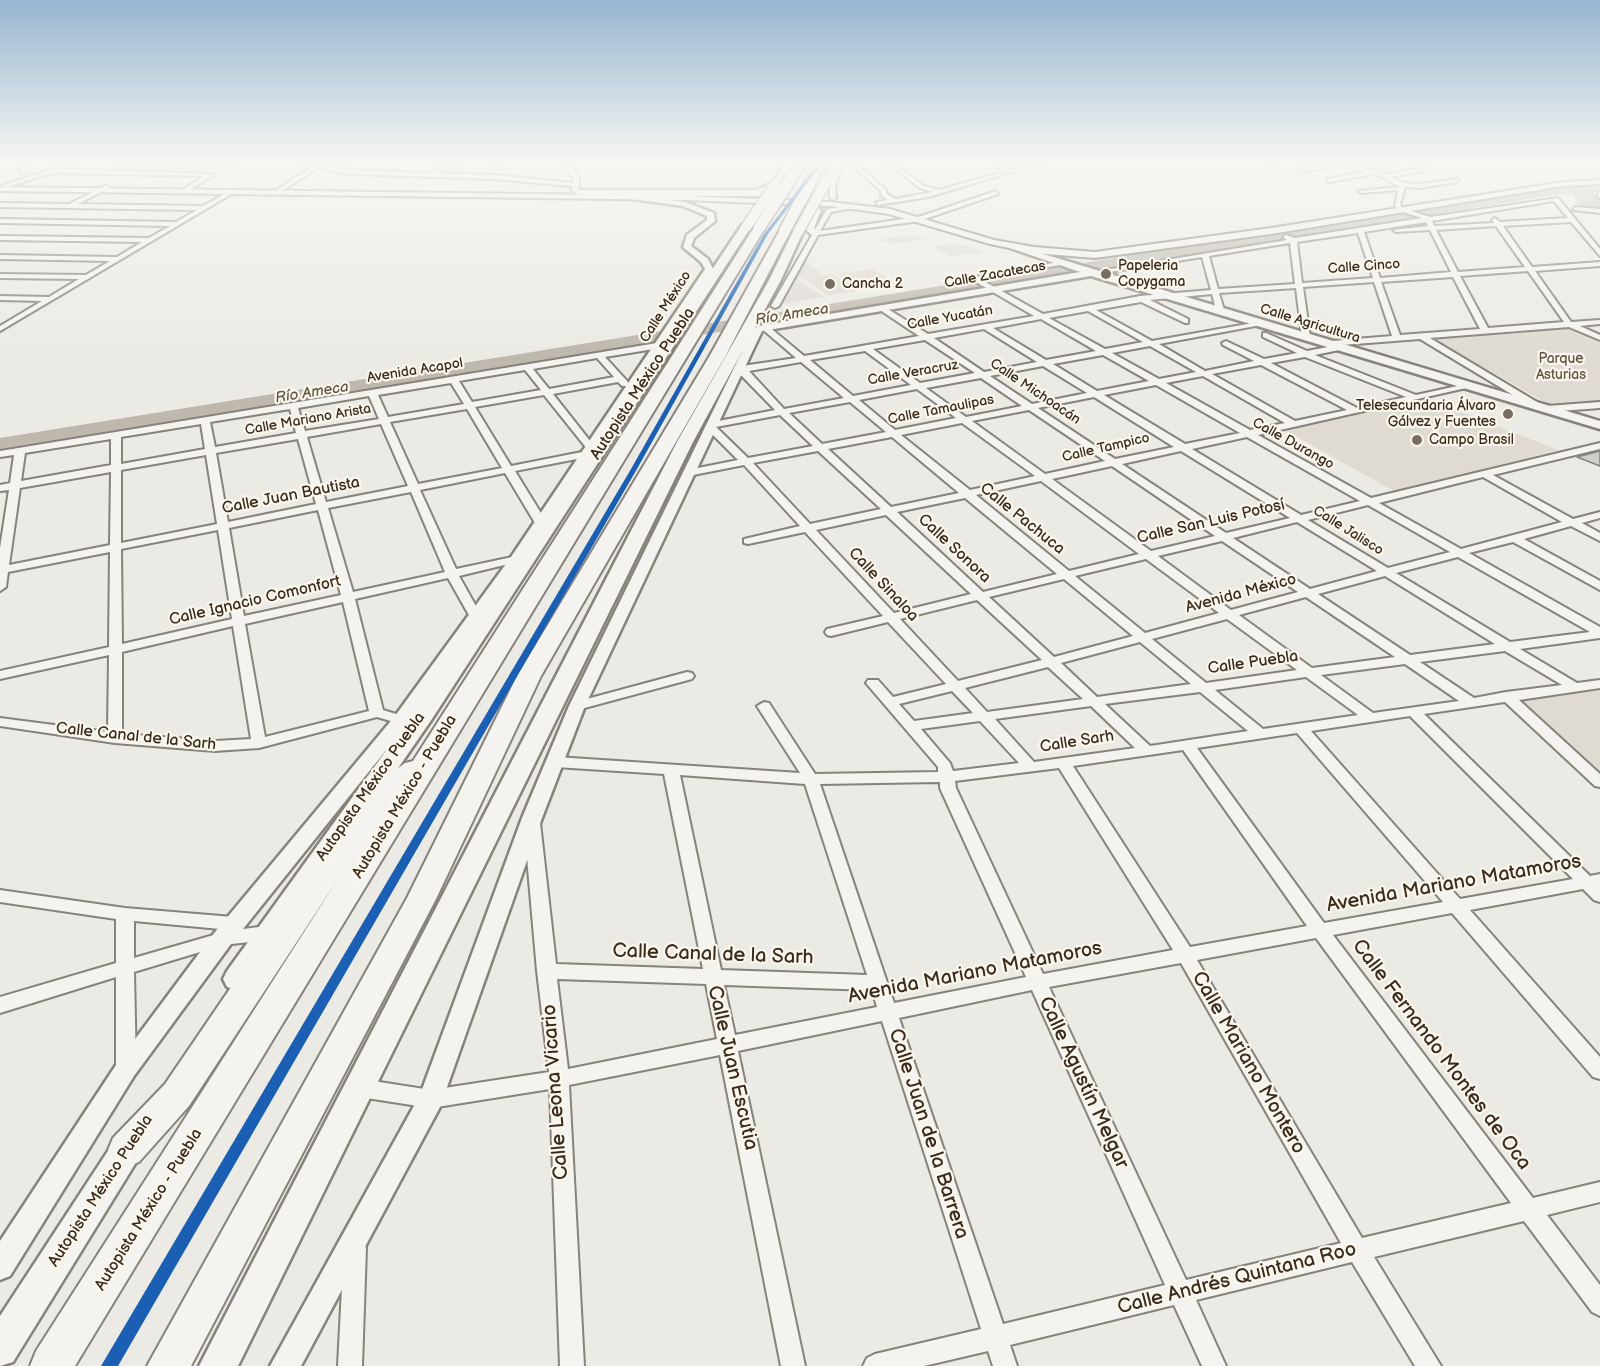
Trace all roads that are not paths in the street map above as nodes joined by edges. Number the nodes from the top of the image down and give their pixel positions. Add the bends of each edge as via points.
1 (34, 224) edge
2 (159, 224) edge
3 (176, 224) joint
4 (707, 224) edge
5 (754, 224) edge
6 (755, 224) edge
7 (803, 224) edge
8 (807, 224) edge
9 (811, 224) edge
10 (875, 224) edge
11 (938, 224) edge
12 (1324, 224) edge
13 (1391, 224) edge
14 (1429, 224) edge
15 (1499, 224) joint
16 (1580, 224) edge
17 (1583, 224) edge
18 (752, 227) junction
19 (1432, 228) junction
20 (802, 231) junction
21 (1361, 231) junction
22 (1272, 232) junction
23 (1289, 238) junction
24 (2, 239) edge
25 (149, 240) junction
26 (1600, 240) edge
27 (1008, 244) junction
28 (1205, 254) junction
29 (1085, 255) junction
30 (1600, 255) edge
31 (0, 256) edge
32 (117, 259) junction
33 (1067, 264) junction
34 (1600, 264) edge
35 (1533, 269) junction
36 (1088, 272) junction
37 (1456, 275) junction
38 (0, 276) edge
39 (88, 277) junction
40 (1377, 280) junction
41 (1297, 286) junction
42 (990, 288) junction
43 (1215, 292) junction
44 (1166, 295) junction
45 (0, 298) edge
46 (1140, 298) junction
47 (50, 299) junction
48 (775, 306) dead end
49 (883, 308) junction
50 (1088, 308) junction
51 (1220, 310) junction
52 (1038, 316) junction
53 (0, 321) edge
54 (13, 321) junction
55 (1185, 321) dead end
56 (1600, 322) edge
57 (1261, 323) junction
58 (1569, 324) junction
59 (748, 326) junction
60 (984, 326) junction
61 (0, 329) edge
62 (1485, 331) junction
63 (1266, 335) dead end
64 (926, 336) junction
65 (1421, 336) junction
66 (1306, 337) junction
67 (1396, 337) junction
68 (673, 338) junction
69 (1600, 338) edge
70 (1153, 343) junction
71 (1226, 343) dead end
72 (1327, 343) junction
73 (865, 346) junction
74 (1341, 347) junction
75 (1103, 352) junction
76 (1306, 354) junction
77 (598, 355) junction
78 (802, 358) junction
79 (1044, 362) junction
80 (1262, 362) junction
81 (527, 367) junction
82 (741, 370) junction
83 (1206, 373) junction
84 (982, 374) junction
85 (453, 379) junction
86 (1157, 383) junction
87 (629, 386) junction
88 (917, 386) junction
89 (1471, 386) junction
90 (372, 392) junction
91 (545, 392) junction
92 (1096, 394) junction
93 (850, 398) junction
94 (1416, 398) junction
95 (293, 405) junction
96 (1600, 405) edge
97 (468, 406) junction
98 (1031, 407) junction
99 (1543, 408) junction
100 (781, 411) junction
101 (1356, 411) junction
102 (205, 420) junction
103 (385, 420) junction
104 (964, 420) junction
105 (1294, 424) junction
106 (1600, 425) edge
107 (702, 434) junction
108 (892, 434) junction
109 (1248, 434) junction
110 (116, 435) junction
111 (302, 435) junction
112 (1183, 446) junction
113 (1600, 446) edge
114 (820, 447) junction
115 (20, 451) junction
116 (210, 451) junction
117 (589, 451) junction
118 (0, 454) edge
119 (1112, 461) junction
120 (746, 462) junction
121 (116, 468) junction
122 (507, 471) junction
123 (688, 473) junction
124 (1484, 474) junction
125 (1043, 477) junction
126 (16, 485) junction
127 (0, 488) edge
128 (415, 489) junction
129 (965, 494) junction
130 (1369, 502) junction
131 (322, 507) junction
132 (888, 510) junction
133 (1600, 515) edge
134 (1299, 518) junction
135 (1571, 522) junction
136 (541, 523) junction
137 (222, 526) junction
138 (807, 528) junction
139 (1224, 537) junction
140 (1514, 538) junction
141 (1600, 538) edge
142 (748, 541) dead end
143 (116, 547) junction
144 (1460, 553) junction
145 (1147, 555) junction
146 (517, 559) junction
147 (1, 569) edge
148 (1387, 572) junction
149 (452, 574) junction
150 (1064, 575) junction
151 (1600, 586) edge
152 (0, 587) edge
153 (1308, 593) junction
154 (980, 595) junction
155 (348, 597) junction
156 (1228, 614) junction
157 (476, 617) junction
158 (891, 617) junction
159 (237, 622) junction
160 (831, 632) dead end
161 (1600, 633) edge
162 (1142, 638) junction
163 (1507, 646) junction
164 (116, 649) junction
165 (1407, 660) junction
166 (1051, 662) junction
167 (1307, 672) junction
168 (0, 675) edge
169 (687, 676) dead end
170 (873, 683) dead end
171 (1600, 684) edge
172 (955, 686) junction
173 (1202, 687) junction
174 (1574, 687) junction
175 (1506, 696) junction
176 (1094, 701) junction
177 (890, 702) junction
178 (1470, 702) junction
179 (577, 706) junction
180 (764, 706) dead end
181 (1412, 710) junction
182 (377, 713) junction
183 (984, 716) junction
184 (1369, 717) junction
185 (401, 720) junction
186 (0, 722) edge
187 (912, 726) junction
188 (1300, 727) junction
189 (1259, 734) junction
190 (115, 738) junction
191 (259, 743) junction
192 (1186, 745) junction
193 (1146, 750) junction
194 (426, 760) junction
195 (556, 762) junction
196 (1063, 763) junction
197 (1031, 767) junction
198 (671, 770) junction
199 (948, 777) junction
200 (811, 779) junction
201 (1600, 782) edge
202 (532, 818) junction
203 (1593, 881) edge
204 (0, 896) edge
205 (1600, 896) edge
206 (1454, 906) junction
207 (124, 914) junction
208 (228, 931) junction
209 (1320, 931) junction
210 (267, 933) junction
211 (1185, 955) junction
212 (124, 967) junction
213 (546, 971) junction
214 (712, 979) junction
215 (1037, 982) junction
216 (878, 983) junction
217 (0, 1005) edge
218 (888, 1013) junction
219 (729, 1045) junction
220 (126, 1070) junction
221 (1600, 1071) edge
222 (558, 1079) junction
223 (360, 1088) junction
224 (431, 1099) junction
225 (126, 1150) junction
226 (1600, 1192) edge
227 (1528, 1209) junction
228 (356, 1237) junction
229 (1357, 1250) junction
230 (0, 1266) edge
231 (1179, 1294) junction
232 (1600, 1304) edge
233 (995, 1337) junction
234 (0, 1349) edge
235 (51, 1366) edge
236 (168, 1366) edge
237 (218, 1366) edge
238 (285, 1366) edge
239 (350, 1366) edge
240 (572, 1366) edge
241 (793, 1366) edge
242 (875, 1366) edge
243 (1005, 1366) edge
244 (1214, 1366) edge
245 (1430, 1366) edge

1 - 24 street
2 - 3 street
3 - 25 street
4 - 68 street, Calle México via 690,237 687,247 709,268
5 - 18 highway, Autopista México Puebla, bridge
6 - 18 highway, Autopista México - Puebla, bridge
7 - 20 highway, bridge
8 - 20 highway, bridge
9 - 20 street
10 - 20 street
11 - 27 main road
12 - 22 main road
13 - 21 street, Calle Zacatecas
14 - 19 street
15 - 19 street
15 - 35 street
16 - 30 street
17 - 26 street
18 - 68 highway, Autopista México - Puebla
18 - 68 highway, Autopista México Puebla
19 - 21 street
19 - 37 street
20 - 48 street
20 - 59 highway
20 - 59 highway
21 - 23 street, Calle Zacatecas
21 - 40 street
22 - 23 street
22 - 29 main road
23 - 28 street, Calle Zacatecas
23 - 41 street
24 - 25 street
25 - 32 street
27 - 29 main road
27 - 33 street, Calle Agricultura
28 - 36 street, Calle Zacatecas
28 - 43 street
29 - 33 main road
31 - 32 street
32 - 39 street
33 - 36 street, Calle Agricultura
33 - 42 street, Calle Durango via 975,279
34 - 35 street, Calle Cinco
35 - 37 street, Calle Cinco
35 - 58 street
36 - 42 street, Calle Zacatecas
36 - 44 street, Calle Agricultura
37 - 40 street, Calle Cinco
37 - 62 street
38 - 39 street
39 - 47 street
40 - 41 street, Calle Cinco
40 - 67 street
41 - 43 street, Calle Cinco
41 - 66 street
42 - 49 street, Calle Zacatecas
42 - 52 street, Calle Durango
43 - 44 street, Calle Cinco
43 - 51 street
44 - 46 street, Calle Yucatán
44 - 51 street, Calle Agricultura
45 - 47 street
46 - 50 street, Calle Yucatán
46 - 55 street
47 - 54 street
49 - 59 street, Calle Zacatecas
49 - 64 street, Calle Michoacán
50 - 52 street, Calle Yucatán
50 - 70 street
51 - 57 street, Calle Agricultura
52 - 60 street, Calle Yucatán
52 - 75 street, Calle Durango
53 - 54 street
54 - 61 street
56 - 58 street
57 - 66 street, Calle Agricultura
57 - 70 street, Calle Veracruz
58 - 62 street
58 - 69 street
59 - 78 street, Calle Pachuca
59 - 82 street
59 - 107 highway
59 - 236 highway via 717,357 529,676 421,899
60 - 64 street, Calle Yucatán
60 - 79 street, Calle Jalisco
62 - 65 street
63 - 76 street
64 - 73 street, Calle Yucatán
64 - 84 street, Calle Michoacán
65 - 67 street
65 - 99 street
66 - 72 street, Calle Agricultura
67 - 72 street
68 - 77 street, Avenida Acapol
68 - 87 highway, Autopista México Puebla
68 - 194 highway, Autopista México - Puebla
70 - 75 street, Calle Veracruz
70 - 83 street
71 - 80 street
72 - 74 street, Calle Agricultura
73 - 78 street, Calle Yucatán
73 - 88 street
74 - 76 street, Calle Tamaulipas
74 - 89 street, Calle Agricultura
75 - 79 street, Calle Veracruz
75 - 86 street, Calle Durango
76 - 80 street, Calle Tamaulipas
76 - 94 street
77 - 81 street, Avenida Acapol
77 - 87 street
78 - 82 street, Calle Yucatán
78 - 93 street, Calle Pachuca
79 - 84 street, Calle Veracruz
79 - 92 street, Calle Jalisco
80 - 83 street, Calle Tamaulipas
80 - 101 street
81 - 85 street, Avenida Acapol
81 - 91 street
82 - 100 street, Calle Sonora
82 - 107 street
83 - 86 street, Calle Tamaulipas
83 - 105 street
84 - 88 street, Calle Veracruz
84 - 98 street, Calle Michoacán
85 - 90 street, Avenida Acapol
85 - 97 street
86 - 92 street, Calle Tamaulipas
86 - 109 street, Calle Durango
87 - 91 street, Calle Mariano Arista
87 - 117 street, Autopista México Puebla
87 - 210 highway, Autopista México Puebla via 424,714
88 - 93 street, Calle Veracruz
88 - 104 street
89 - 94 street, Calle Tampico
89 - 99 street, Calle Agricultura
90 - 95 street, Avenida Acapol
90 - 103 street
91 - 97 street, Calle Mariano Arista
91 - 117 street
92 - 98 street, Calle Tamaulipas
92 - 112 street, Calle Jalisco
93 - 100 street, Calle Veracruz
93 - 108 street, Calle Pachuca
94 - 101 street, Calle Tampico
95 - 102 street, Avenida Acapol
95 - 111 street
96 - 99 street
97 - 103 street, Calle Mariano Arista
97 - 122 street
98 - 104 street, Calle Tamaulipas
98 - 119 street, Calle Michoacán
99 - 106 street, Calle Agricultura
100 - 107 street, Calle Veracruz
100 - 114 street, Calle Sonora
101 - 105 street, Calle Tampico
102 - 110 street, Avenida Acapol
102 - 116 street
103 - 111 street, Calle Mariano Arista
103 - 128 street
104 - 108 street, Calle Tamaulipas
104 - 125 street
105 - 109 street, Calle Tampico
107 - 120 street, Calle Sinaloa
107 - 123 street
107 - 223 highway
108 - 114 street, Calle Tamaulipas
108 - 129 street, Calle Pachuca
109 - 112 street, Calle Tampico
109 - 130 street, Calle Durango
110 - 115 street, Avenida Acapol
110 - 121 street
111 - 116 street, Calle Mariano Arista
111 - 131 street
112 - 119 street, Calle Tampico
112 - 134 street, Calle Jalisco
113 - 124 street, Calle San Luis Potosí
114 - 120 street, Calle Tamaulipas
114 - 132 street, Calle Sonora
115 - 118 street, Avenida Acapol
115 - 126 street
116 - 121 street, Calle Mariano Arista
116 - 137 street
117 - 122 street, Calle Juan Bautista
117 - 136 street, Autopista México Puebla
119 - 125 street, Calle Tampico
119 - 139 street, Calle Michoacán
120 - 123 street, Calle Tamaulipas
120 - 138 street, Calle Sinaloa
121 - 126 street, Calle Mariano Arista
121 - 143 street
122 - 128 street, Calle Juan Bautista
122 - 136 street
123 - 179 street
124 - 130 street, Calle San Luis Potosí
124 - 135 street
125 - 129 street, Calle Tampico
125 - 145 street
126 - 127 street, Calle Mariano Arista
126 - 147 street
128 - 131 street, Calle Juan Bautista
128 - 149 street
129 - 132 street, Calle Tampico
129 - 150 street, Calle Pachuca
130 - 134 street, Calle San Luis Potosí
130 - 144 street, Calle Durango
131 - 137 street, Calle Juan Bautista
131 - 155 street
132 - 138 street, Calle Tampico
132 - 154 street, Calle Sonora
133 - 135 street, Avenida México
134 - 139 street, Calle San Luis Potosí
134 - 148 street, Calle Jalisco
135 - 140 street, Avenida México
135 - 141 street
136 - 146 street, Autopista México Puebla
137 - 143 street, Calle Juan Bautista
137 - 159 street
138 - 142 street, Calle Tampico
138 - 158 street, Calle Sinaloa
139 - 145 street, Calle San Luis Potosí
139 - 153 street, Calle Michoacán
140 - 144 street, Avenida México
140 - 151 street
143 - 147 street, Calle Juan Bautista
143 - 164 street
144 - 148 street, Avenida México
144 - 161 street, Calle Durango
145 - 150 street, Calle San Luis Potosí
145 - 156 street
146 - 149 street, Calle Ignacio Comonfort
146 - 157 street, Autopista México Puebla
147 - 152 street
148 - 153 street, Avenida México
148 - 163 street, Calle Jalisco
149 - 155 street, Calle Ignacio Comonfort
149 - 157 street
150 - 154 street, Calle San Luis Potosí
150 - 162 street, Calle Pachuca
153 - 156 street, Avenida México
153 - 165 street, Calle Michoacán
154 - 158 street, Calle San Luis Potosí
154 - 166 street, Calle Sonora
155 - 159 street, Calle Ignacio Comonfort
155 - 182 street
156 - 162 street, Avenida México
156 - 167 street
157 - 185 street, Autopista México Puebla
158 - 160 street, Calle San Luis Potosí
158 - 172 street, Calle Sinaloa
159 - 164 street, Calle Ignacio Comonfort
159 - 191 street
161 - 163 street, Calle Puebla
162 - 166 street, Avenida México
162 - 173 street, Calle Pachuca
163 - 165 street, Calle Puebla
163 - 174 street, Calle Jalisco
164 - 168 street, Calle Ignacio Comonfort
164 - 190 street
165 - 167 street, Calle Puebla
165 - 178 street, Calle Michoacán
166 - 172 street, Avenida México
166 - 176 street, Calle Sonora
167 - 173 street, Calle Puebla
167 - 184 street
169 - 179 street
170 - 177 street, Calle Agustín Melgar
171 - 174 street, Calle Sarh
172 - 177 street, Avenida México
172 - 183 street, Calle Sinaloa
173 - 176 street, Calle Puebla
173 - 189 street, Calle Pachuca
174 - 175 street, Calle Sarh
175 - 178 street, Calle Sarh
175 - 201 street
176 - 183 street, Calle Puebla
176 - 193 street, Calle Sonora
177 - 187 street, Calle Agustín Melgar
178 - 181 street, Calle Sarh
179 - 195 street
180 - 200 street, Calle Juan de la Barrera
181 - 184 street, Calle Sarh
181 - 203 street
182 - 185 street
182 - 191 street, Calle Canal de la Sarh
183 - 187 street, Calle Puebla
183 - 197 street, Calle Sinaloa
184 - 188 street, Calle Sarh
185 - 208 street, Autopista México Puebla
186 - 190 street, Calle Canal de la Sarh
187 - 199 street, Calle Agustín Melgar via 945,766
188 - 189 street, Calle Sarh
188 - 206 street
189 - 192 street, Calle Sarh
190 - 191 street, Calle Canal de la Sarh via 215,746
192 - 193 street, Calle Sarh
192 - 209 street, Calle Fernando Montes de Oca
193 - 196 street, Calle Sarh
194 - 225 highway via 383,793 177,1095
194 - 235 highway, Autopista México - Puebla
195 - 198 street, Calle Sarh
195 - 202 street
196 - 197 street, Calle Sarh
196 - 211 street, Calle Mariano Montero
197 - 199 street, Calle Sarh
198 - 200 street, Calle Sarh
198 - 214 street, Calle Juan Escutia
199 - 200 street, Calle Sarh
199 - 215 street, Calle Agustín Melgar via 948,789
200 - 216 street, Calle Juan de la Barrera
202 - 213 street, Calle Leona Vicario
202 - 224 street
203 - 205 street
203 - 206 street, Avenida Mariano Matamoros
204 - 207 street
206 - 209 street, Avenida Mariano Matamoros
206 - 221 street
207 - 208 street
207 - 212 street
208 - 210 street
208 - 212 street
208 - 220 street, Autopista México Puebla
209 - 211 street, Avenida Mariano Matamoros
209 - 227 street, Calle Fernando Montes de Oca
210 - 225 highway, Autopista México Puebla
211 - 215 street, Avenida Mariano Matamoros
211 - 229 street, Calle Mariano Montero
212 - 217 street
212 - 220 street
213 - 214 street, Calle Canal de la Sarh
213 - 222 street, Calle Leona Vicario
214 - 216 street, Calle Canal de la Sarh
214 - 219 street, Calle Juan Escutia
215 - 218 street, Avenida Mariano Matamoros
215 - 231 street, Calle Agustín Melgar
216 - 218 street, Calle Juan de la Barrera
218 - 219 street, Avenida Mariano Matamoros
218 - 233 street, Calle Juan de la Barrera
219 - 222 street, Avenida Mariano Matamoros
219 - 241 street, Calle Juan Escutia
220 - 230 street, Autopista México Puebla
222 - 224 street, Avenida Mariano Matamoros
222 - 240 street, Calle Leona Vicario
223 - 224 street, Avenida Mariano Matamoros
223 - 237 highway
224 - 228 street
225 - 234 highway, Autopista México Puebla
226 - 227 street, Calle Andrés Quintana Roo
227 - 229 street, Calle Andrés Quintana Roo
227 - 232 street, Calle Fernando Montes de Oca
228 - 238 street
228 - 239 street
229 - 231 street, Calle Andrés Quintana Roo
229 - 245 street, Calle Mariano Montero
231 - 233 street, Calle Andrés Quintana Roo
231 - 244 street, Calle Agustín Melgar
233 - 242 street, Calle Andrés Quintana Roo
233 - 243 street, Calle Juan de la Barrera

